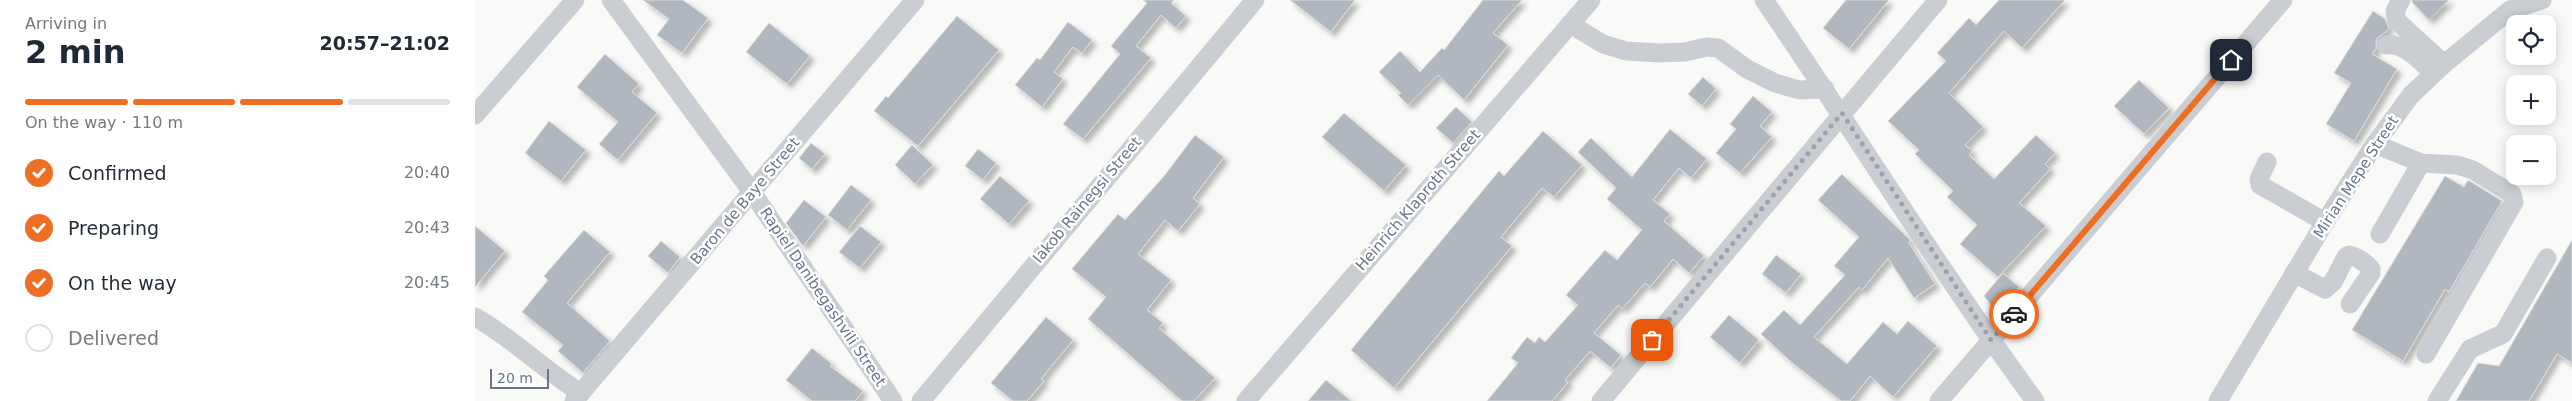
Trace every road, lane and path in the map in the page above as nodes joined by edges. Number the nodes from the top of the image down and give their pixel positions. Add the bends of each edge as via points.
1 (575, 0) edge
2 (611, 0) edge
3 (915, 0) edge
4 (1255, 0) edge
5 (1591, 0) edge
6 (1764, 0) edge
7 (1938, 0) edge
8 (2283, 0) edge
9 (2401, 0) edge
10 (2542, 0) edge
11 (1570, 24) junction
12 (2387, 45) dead end
13 (2438, 68) junction
14 (1825, 89) junction
15 (1842, 113) junction
16 (475, 116) edge
17 (2375, 144) junction
18 (2267, 162) dead end
19 (2421, 163) junction
20 (752, 192) junction
21 (2325, 222) junction
22 (2380, 234) dead end
23 (2547, 258) dead end
24 (2295, 273) junction
25 (2350, 304) dead end
26 (475, 317) edge
27 (1991, 340) junction
28 (2426, 354) dead end
29 (578, 397) edge
30 (893, 401) edge
31 (921, 401) edge
32 (1246, 401) edge
33 (1601, 401) edge
34 (1939, 401) edge
35 (2035, 401) edge
36 (2218, 401) edge
37 (2437, 401) edge

1 - 16 street
2 - 20 street, Rapiel Danibegashvili Street
3 - 20 street, Baron de Baye Street
4 - 31 street, Iakob Rainegsi Street
5 - 11 street, Heinrich Klaproth Street
6 - 14 street
7 - 15 street
8 - 27 street
9 - 13 street via 2395,10 2397,21
10 - 13 street, Mirian Mepe Street via 2511,10
11 - 14 street via 1603,44 1627,51 1659,53 1718,48 1747,70 1775,83 1799,90
11 - 32 street, Heinrich Klaproth Street
12 - 13 street via 2405,48
13 - 17 street, Mirian Mepe Street via 2411,95
14 - 15 street
15 - 27 street
15 - 33 street
17 - 19 street
17 - 21 street, Mirian Mepe Street
18 - 21 street via 2259,178 2260,185
19 - 22 street
19 - 28 street via 2457,165 2473,170 2512,194 2514,202
20 - 29 street, Baron de Baye Street
20 - 30 street, Rapiel Danibegashvili Street
21 - 24 street, Mirian Mepe Street
23 - 37 street via 2503,334 2470,349
24 - 25 street via 2325,289 2333,282 2346,257 2353,256 2371,268 2371,273
24 - 36 street, Mirian Mepe Street
26 - 29 street via 503,333
27 - 34 street
27 - 35 street

